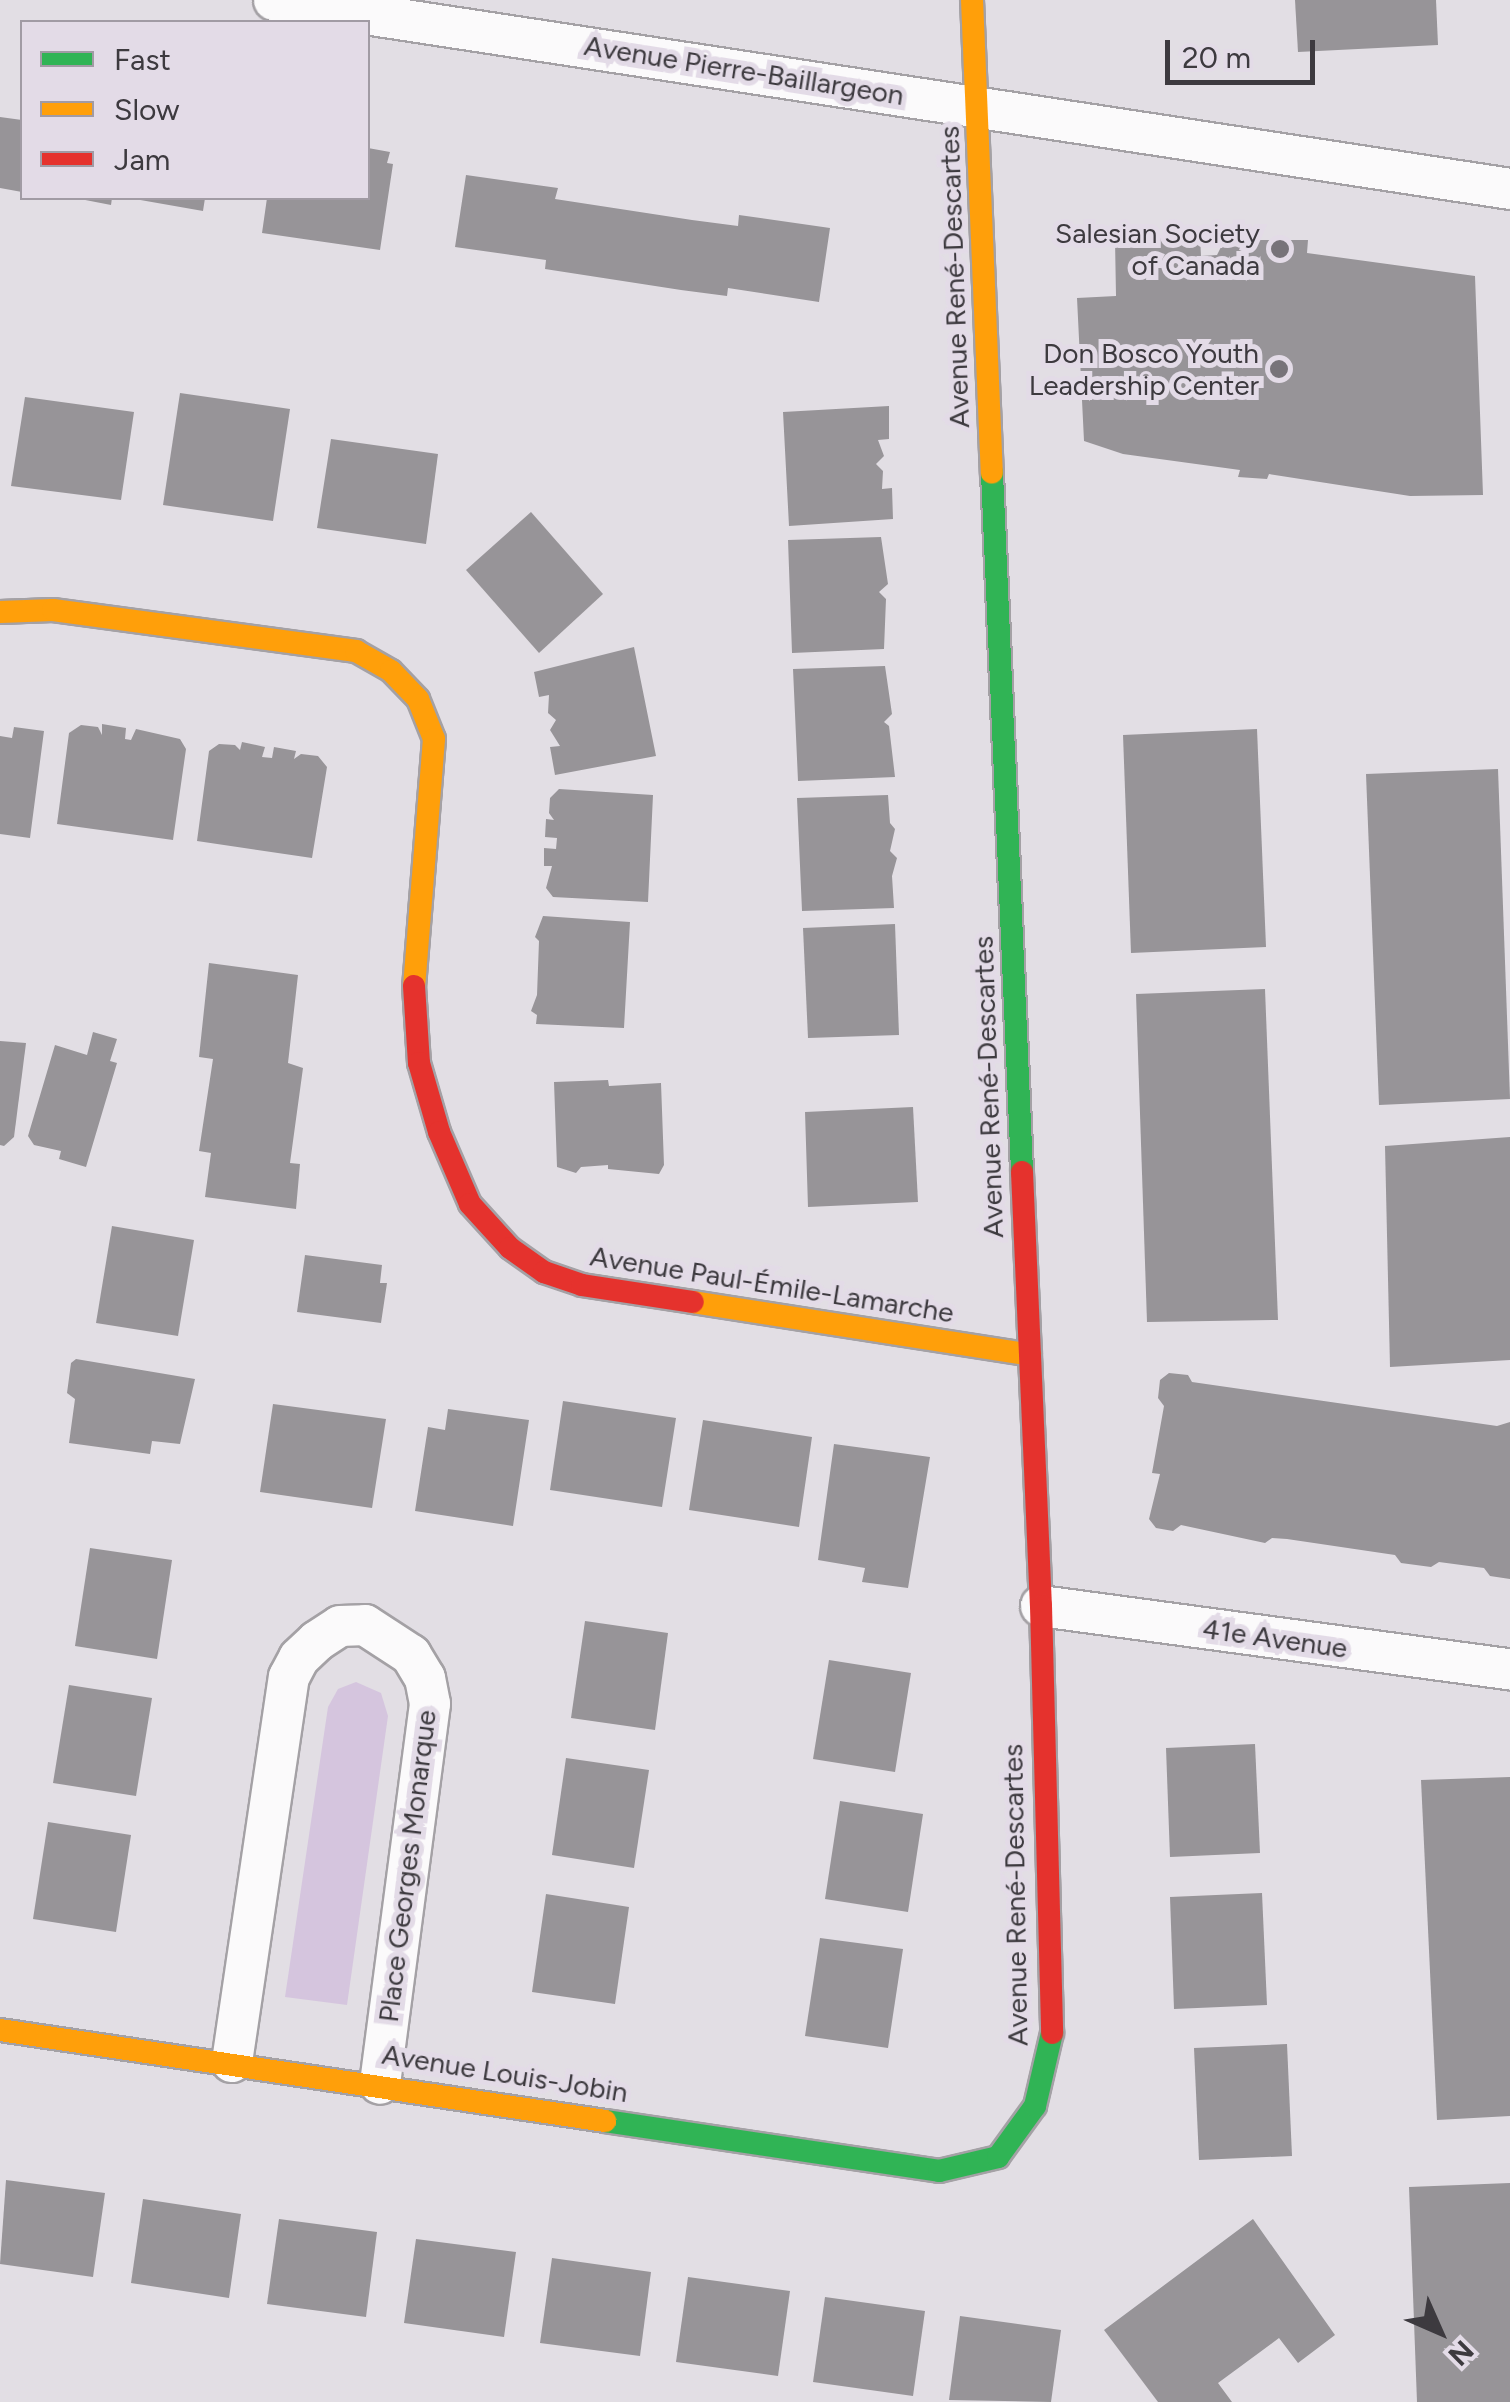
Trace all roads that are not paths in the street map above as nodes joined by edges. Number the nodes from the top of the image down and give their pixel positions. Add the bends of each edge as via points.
1 (274, 0) edge
2 (972, 0) edge
3 (976, 105) junction
4 (1510, 188) edge
5 (0, 612) edge
6 (1030, 1355) junction
7 (1040, 1606) junction
8 (1510, 1670) edge
9 (0, 2030) edge
10 (232, 2062) junction
11 (380, 2084) junction
12 (998, 2157) joint

1 - 3 street, Avenue Pierre-Baillargeon
2 - 3 street, Avenue René-Descartes
3 - 4 street, Avenue Pierre-Baillargeon
3 - 6 street, Avenue René-Descartes
5 - 6 street, Avenue Paul-Émile-Lamarche via 53,610 356,651 418,699 434,738 413,994 419,1064 470,1204 521,1256 582,1285
6 - 7 street, Avenue René-Descartes
7 - 8 street, 41e Avenue
7 - 12 street, Avenue René-Descartes via 1052,2038 1035,2106
9 - 10 street, Avenue Louis-Jobin
10 - 11 street, Avenue Louis-Jobin
10 - 11 street, Place Georges Monarque via 289,1677 317,1641 340,1626 365,1625 410,1655 425,1678 430,1704
11 - 12 street, Avenue Louis-Jobin via 939,2171

